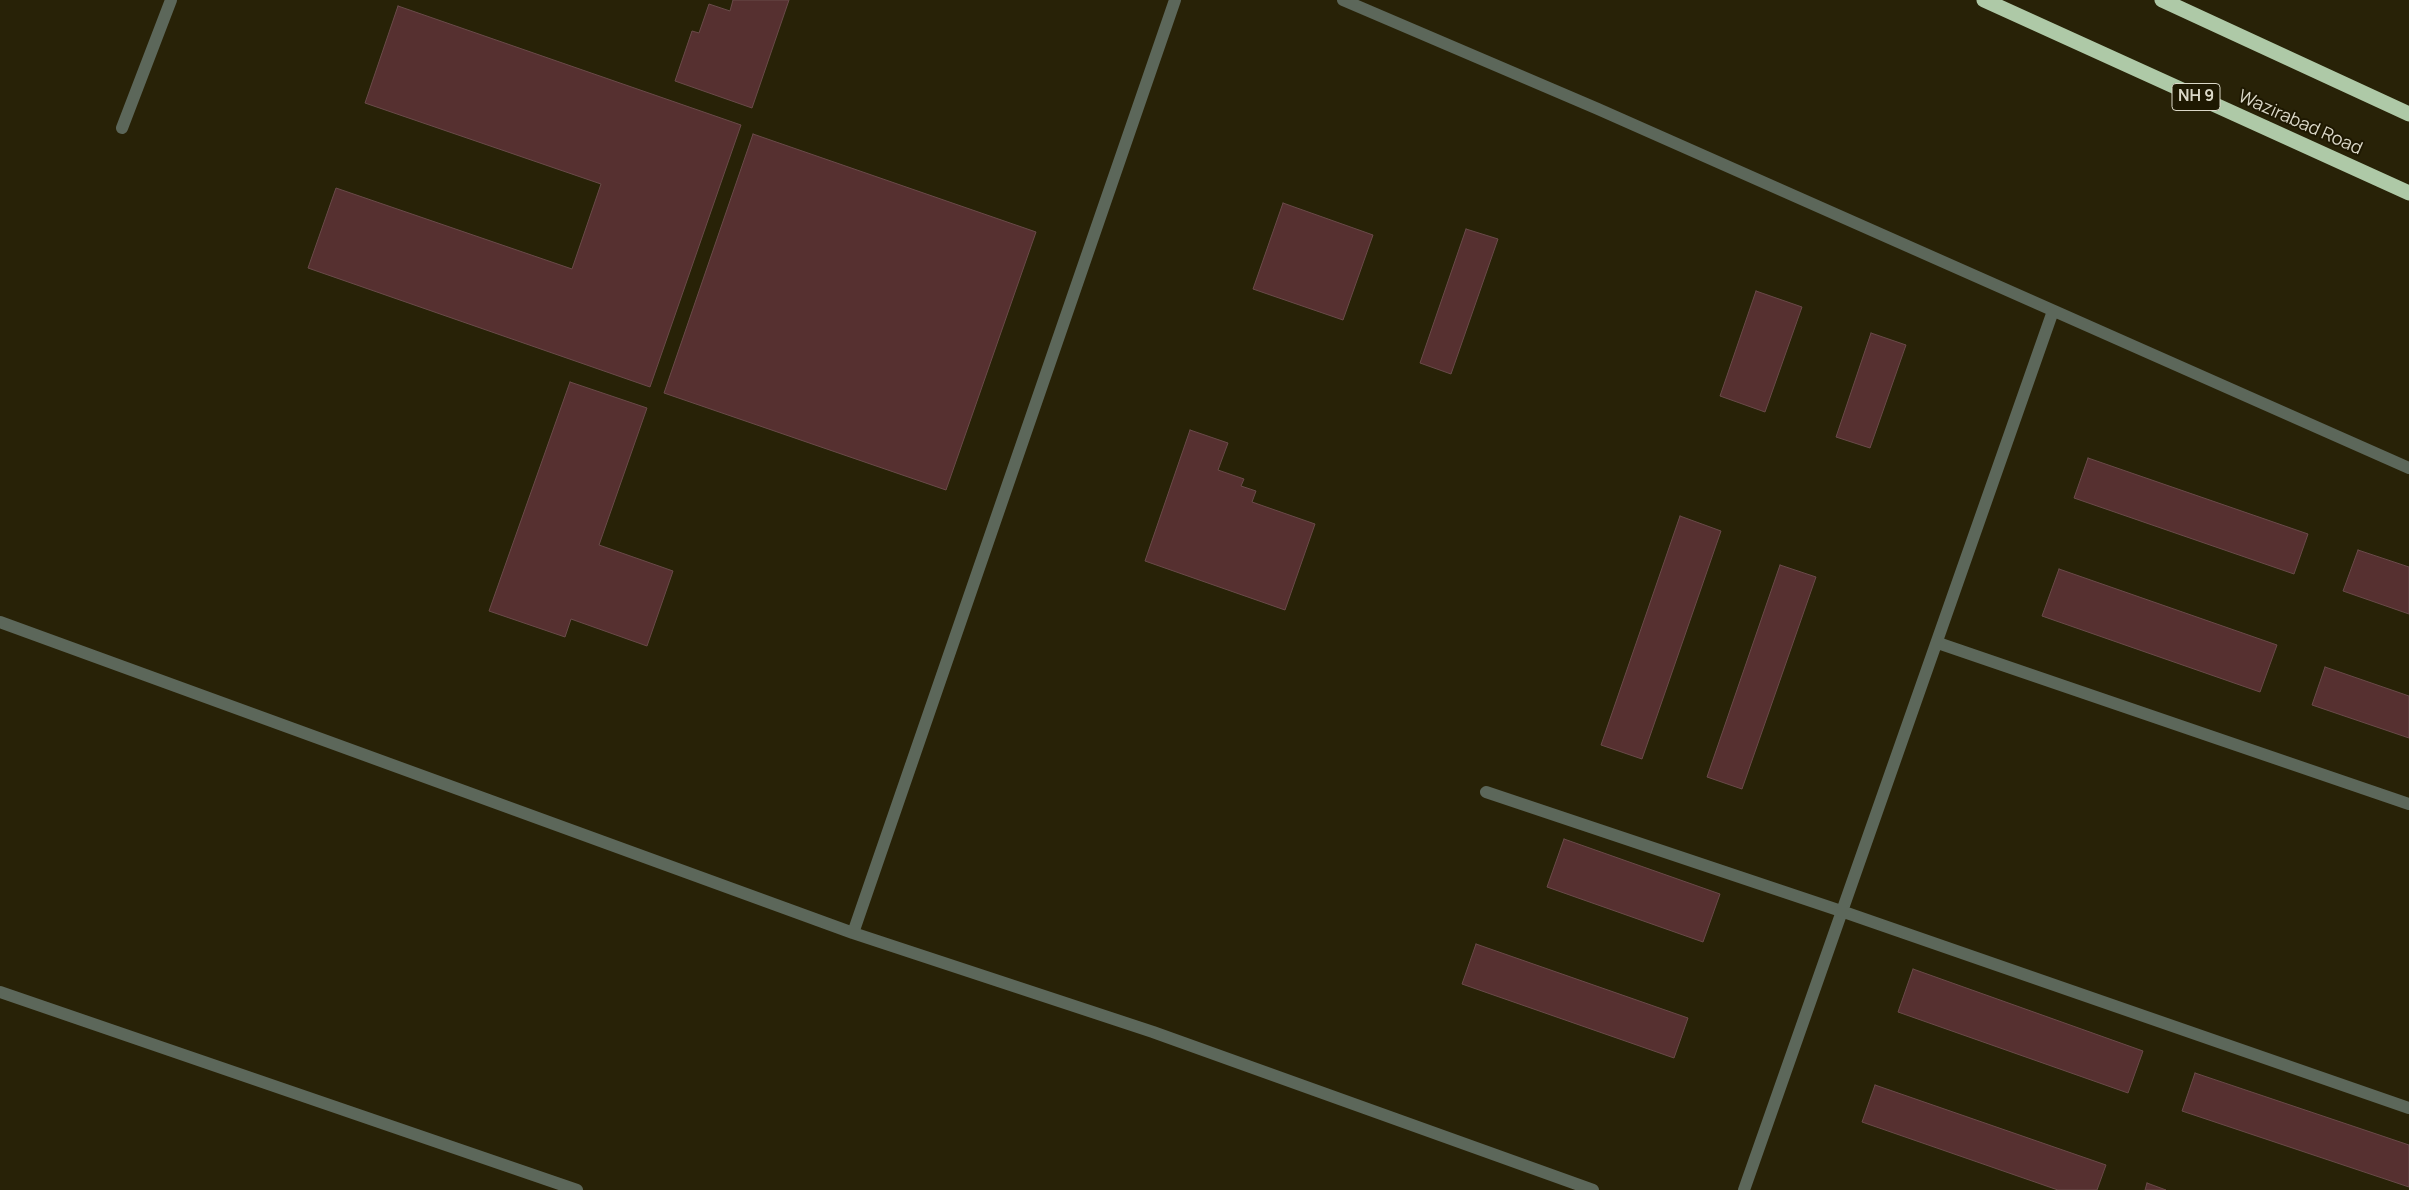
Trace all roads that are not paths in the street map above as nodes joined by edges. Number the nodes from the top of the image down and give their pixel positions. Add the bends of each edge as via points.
1 (171, 0) edge
2 (1175, 0) edge
3 (1343, 0) edge
4 (1984, 0) edge
5 (2162, 0) edge
6 (2409, 114) edge
7 (122, 128) dead end
8 (2409, 193) edge
9 (2053, 311) junction
10 (2409, 468) edge
11 (0, 622) edge
12 (1938, 642) junction
13 (1486, 792) dead end
14 (2409, 804) edge
15 (1844, 912) junction
16 (853, 933) junction
17 (0, 992) edge
18 (2409, 1108) edge
19 (577, 1190) edge
20 (1593, 1190) edge
21 (1744, 1190) edge

1 - 7 lane
2 - 16 lane
3 - 9 lane
4 - 8 highway, Wazirabad Road / NH 9
5 - 6 highway
9 - 10 lane
9 - 12 lane
11 - 16 lane
12 - 14 lane
12 - 15 lane
13 - 15 lane
15 - 18 lane
15 - 21 lane
16 - 20 lane via 1162,1036
17 - 19 lane

